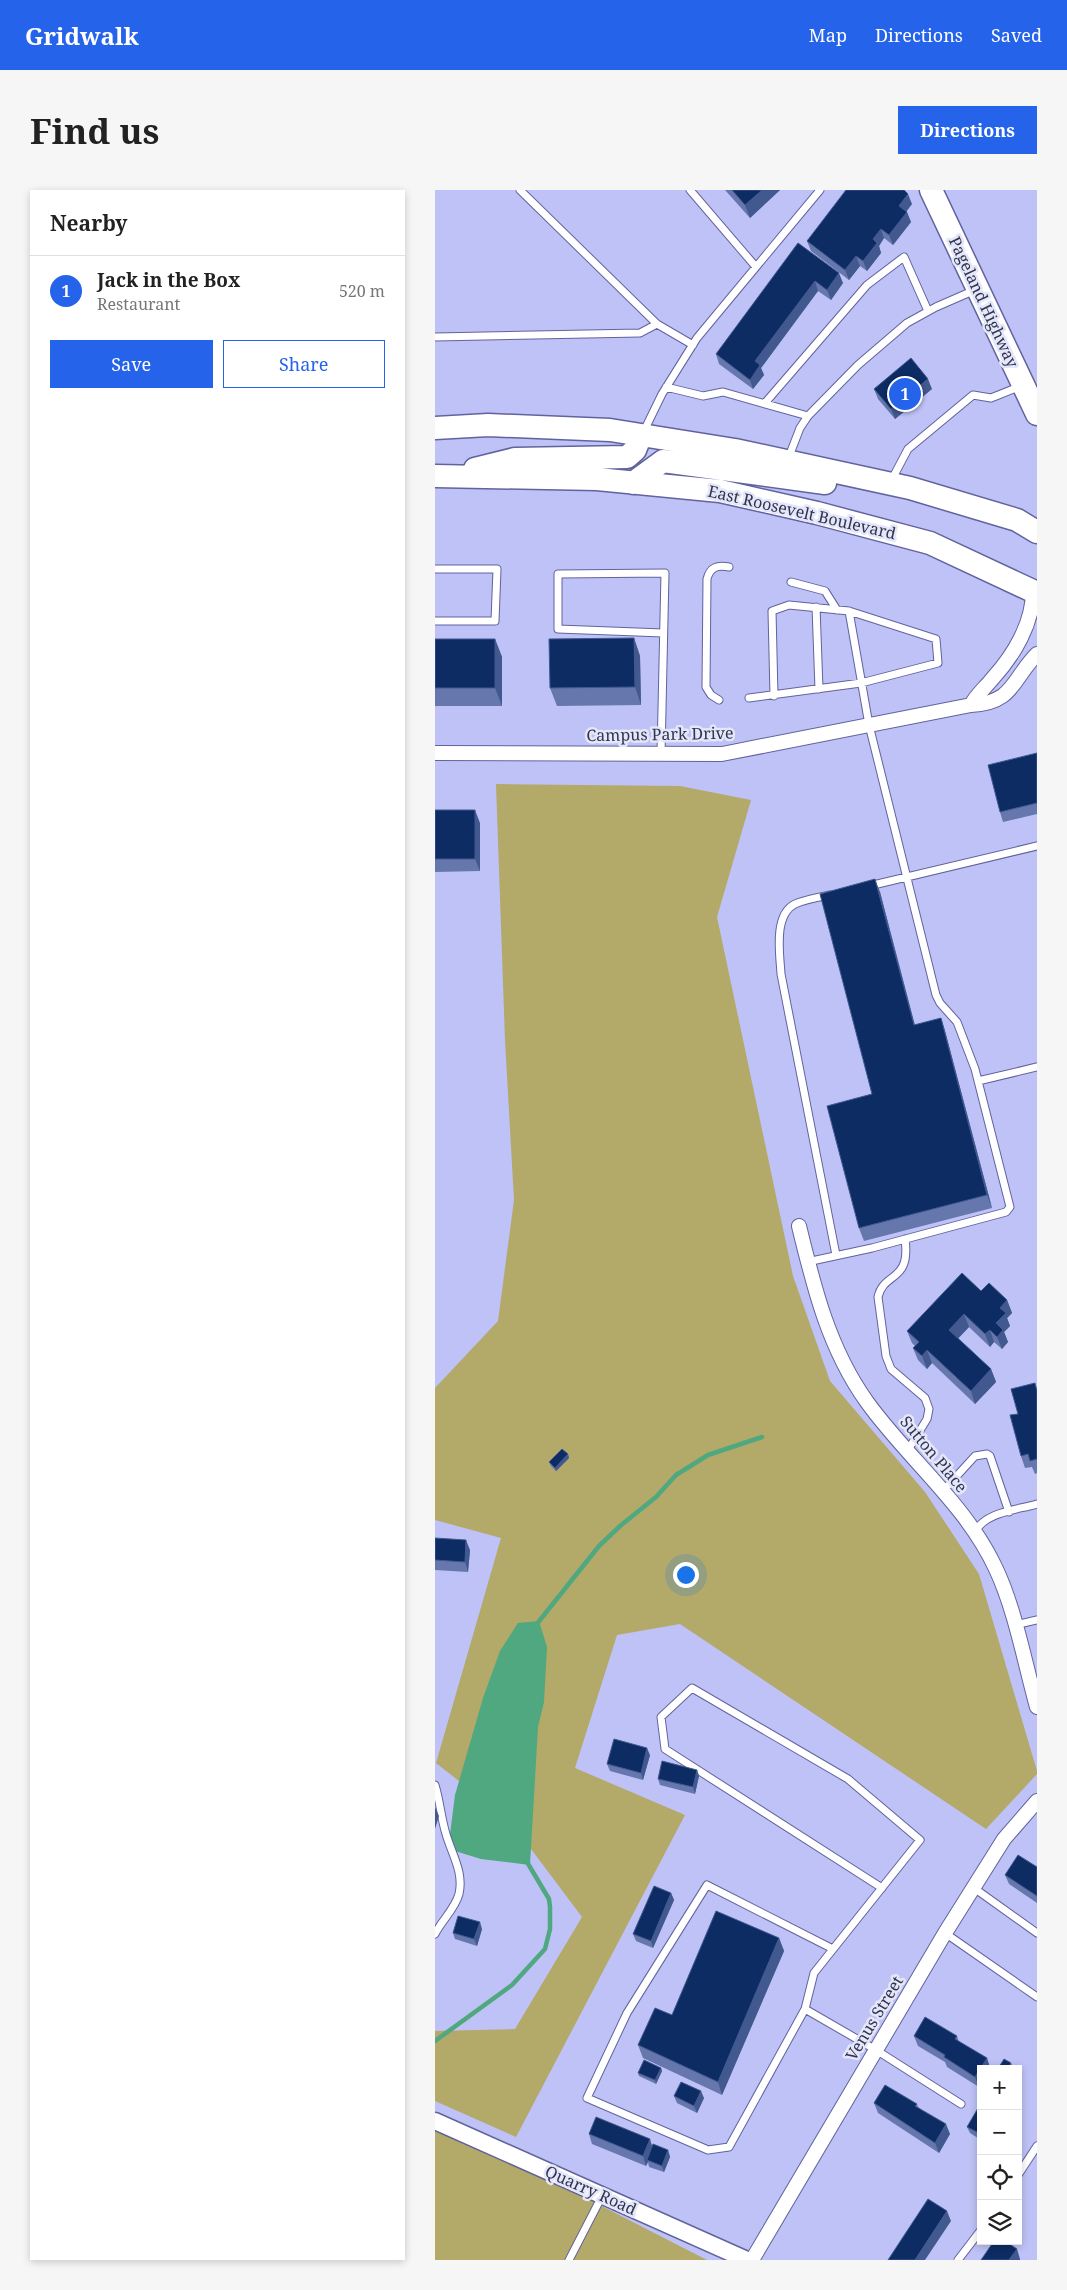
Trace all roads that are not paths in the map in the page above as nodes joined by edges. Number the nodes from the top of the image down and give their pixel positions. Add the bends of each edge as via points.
1 (520, 190) edge
2 (690, 190) edge
3 (820, 190) edge
4 (931, 190) edge
5 (756, 267) junction
6 (978, 289) junction
7 (928, 311) junction
8 (657, 324) junction
9 (435, 337) edge
10 (693, 346) junction
11 (1023, 385) junction
12 (666, 388) junction
13 (765, 403) junction
14 (1037, 414) edge
15 (808, 416) junction
16 (435, 428) edge
17 (641, 435) junction
18 (784, 469) junction
19 (444, 476) edge
20 (633, 483) junction
21 (890, 484) junction
22 (1037, 532) edge
23 (729, 567) dead end
24 (435, 569) edge
25 (791, 582) dead end
26 (1035, 592) edge
27 (816, 607) junction
28 (837, 610) junction
29 (849, 611) junction
30 (435, 621) edge
31 (663, 632) junction
32 (1037, 654) edge
33 (861, 683) junction
34 (819, 689) junction
35 (774, 696) junction
36 (749, 698) dead end
37 (719, 700) dead end
38 (971, 705) junction
39 (869, 725) junction
40 (435, 753) edge
41 (661, 754) junction
42 (1037, 846) edge
43 (907, 877) junction
44 (859, 888) edge
45 (839, 893) edge
46 (1037, 1066) edge
47 (978, 1081) junction
48 (799, 1226) dead end
49 (905, 1239) junction
50 (836, 1255) junction
51 (806, 1262) junction
52 (908, 1450) junction
53 (943, 1491) junction
54 (1037, 1504) edge
55 (1009, 1512) junction
56 (975, 1532) junction
57 (1037, 1620) edge
58 (1015, 1625) junction
59 (1037, 1707) edge
60 (435, 1785) edge
61 (1037, 1801) edge
62 (882, 1888) junction
63 (974, 1888) junction
64 (945, 1933) junction
65 (1037, 1933) edge
66 (435, 1934) edge
67 (833, 1949) junction
68 (1037, 1996) edge
69 (805, 2009) junction
70 (876, 2050) junction
71 (961, 2104) dead end
72 (435, 2121) edge
73 (1037, 2146) edge
74 (1022, 2169) edge
75 (602, 2195) junction
76 (977, 2235) edge
77 (569, 2260) edge
78 (747, 2260) edge
79 (752, 2260) edge
80 (958, 2260) edge

1 - 8 lane
2 - 5 lane
3 - 5 lane
4 - 6 highway, Pageland Highway
5 - 10 lane
6 - 7 lane
6 - 11 highway, Pageland Highway
7 - 13 lane via 904,257 867,285
7 - 15 lane via 907,323 858,364
8 - 9 lane via 639,333
8 - 10 lane
10 - 12 lane
11 - 14 highway, Pageland Highway
11 - 21 lane via 991,398 973,395 908,449
12 - 13 lane via 703,396 723,392
12 - 17 lane
13 - 15 lane
15 - 18 lane
16 - 17 highway via 488,425 610,430
17 - 18 highway via 735,450
17 - 19 highway via 635,450 627,457 515,459
18 - 20 highway via 663,461
18 - 21 highway
19 - 20 highway, East Roosevelt Boulevard via 597,479
20 - 26 highway, East Roosevelt Boulevard via 720,491 930,543
21 - 22 highway via 1017,520
23 - 37 lane via 713,568 707,579 705,688
24 - 30 lane via 497,569 495,621
25 - 28 lane via 825,590
26 - 38 street via 1032,614 1025,630 1003,666
27 - 28 lane
27 - 34 lane
27 - 35 lane via 789,605 772,610
28 - 29 lane
29 - 33 lane
29 - 33 lane via 936,639 938,663
31 - 31 lane via 665,572 558,574 558,629
31 - 41 lane
32 - 38 street, Campus Park Drive via 1008,692 986,704
33 - 34 lane
33 - 39 lane
34 - 35 lane
35 - 36 lane
38 - 39 street, Campus Park Drive
39 - 41 street, Campus Park Drive via 722,754
39 - 43 lane
40 - 41 street, Campus Park Drive
42 - 43 lane
43 - 44 lane
43 - 47 lane via 936,995 957,1022
45 - 50 lane via 793,905 782,920 779,938 781,974
46 - 47 lane
47 - 49 lane via 1010,1207 1006,1212
48 - 51 street, Sutton Place
49 - 50 lane
49 - 52 lane via 907,1255 903,1268 880,1290 878,1297 886,1356 891,1369 925,1398 929,1409 927,1419
50 - 51 lane
51 - 52 street, Sutton Place via 820,1310 849,1374 867,1402
52 - 53 street, Sutton Place
53 - 55 lane via 975,1456 987,1454
53 - 56 street, Sutton Place
54 - 55 lane
55 - 56 lane via 987,1520
56 - 58 street, Sutton Place via 997,1569
57 - 58 lane
58 - 59 street, Sutton Place
60 - 66 lane via 445,1833 461,1882 453,1906
61 - 63 street, Venus Street via 1004,1839
62 - 62 lane via 920,1840 849,1779 692,1688 661,1717 665,1749
62 - 67 lane
63 - 64 street, Venus Street
63 - 65 lane
64 - 68 lane
64 - 70 street, Venus Street
67 - 69 lane via 814,1973
67 - 69 lane via 707,1885 627,2013 587,2098 708,2150 729,2147
69 - 70 lane
70 - 71 lane
70 - 79 street, Venus Street
72 - 75 street, Quarry Road
73 - 74 lane
75 - 77 lane
75 - 78 street, Quarry Road
76 - 80 lane

